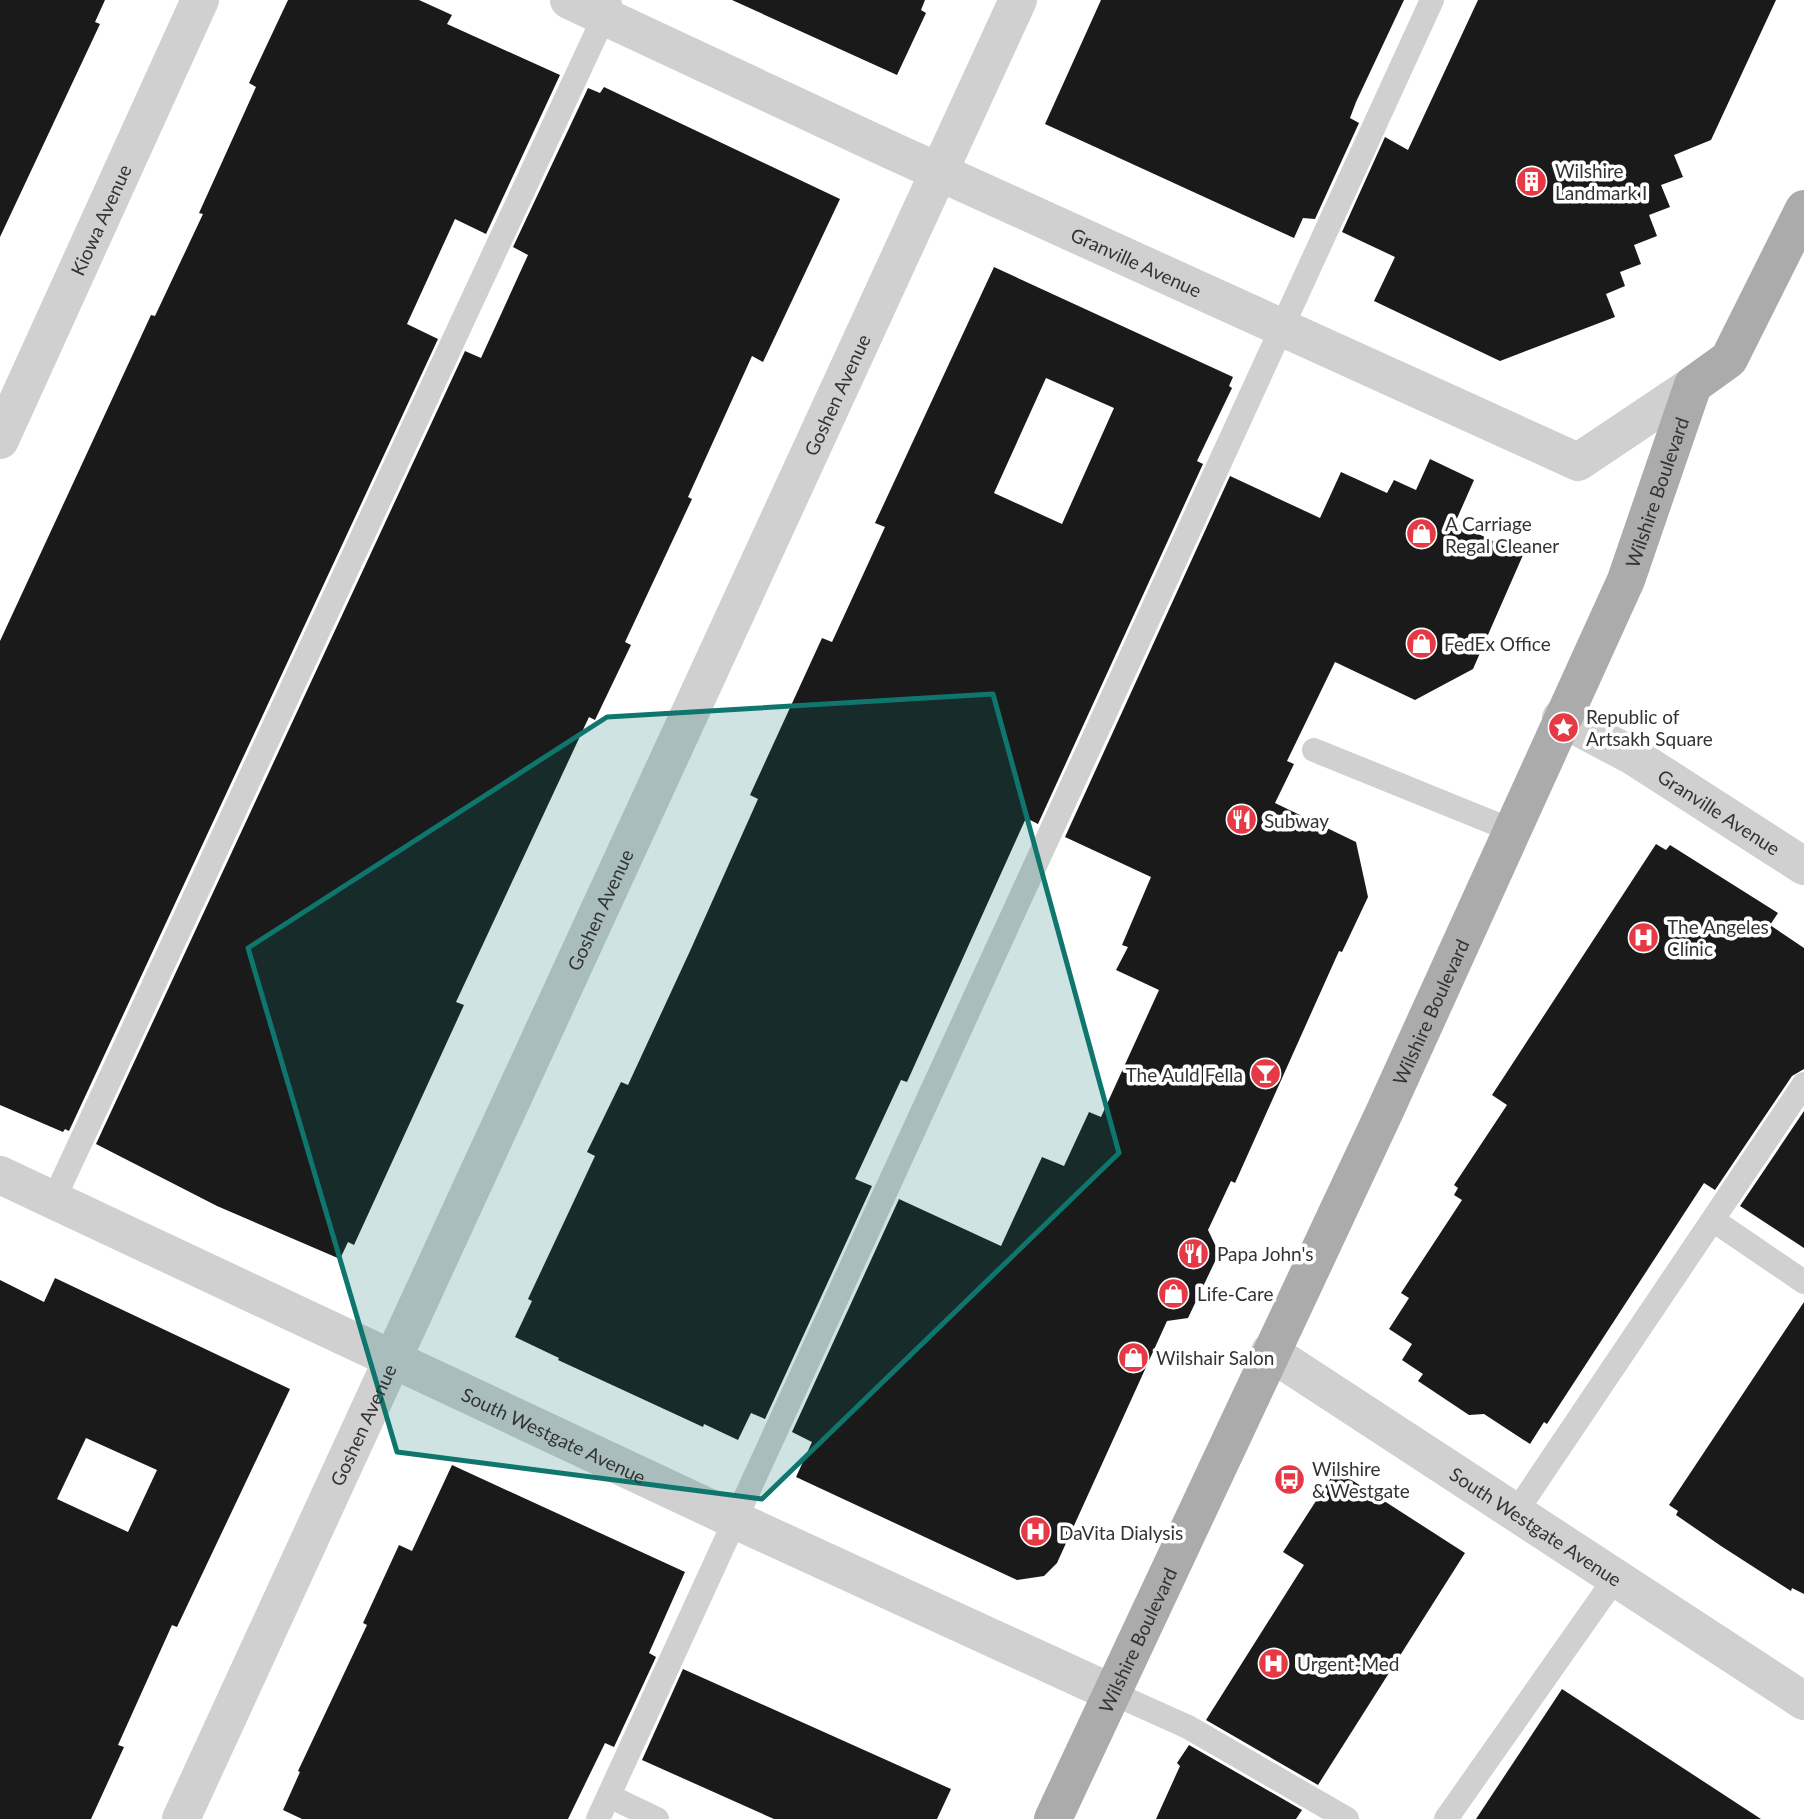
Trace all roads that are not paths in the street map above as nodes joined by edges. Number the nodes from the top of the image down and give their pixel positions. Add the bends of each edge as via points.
1 (200, 0) edge
2 (569, 0) edge
3 (1018, 0) edge
4 (1432, 0) edge
5 (608, 8) edge
6 (937, 171) junction
7 (1804, 209) edge
8 (1280, 327) junction
9 (1693, 385) junction
10 (0, 440) edge
11 (1562, 718) junction
12 (1314, 750) dead end
13 (1511, 830) junction
14 (1804, 866) edge
15 (1804, 1084) edge
16 (0, 1175) edge
17 (54, 1199) junction
18 (1713, 1220) junction
19 (1804, 1282) edge
20 (1270, 1352) junction
21 (395, 1360) junction
22 (1516, 1511) junction
23 (733, 1519) junction
24 (1616, 1577) junction
25 (1110, 1692) junction
26 (1804, 1701) edge
27 (609, 1796) junction
28 (181, 1819) edge
29 (598, 1819) edge
30 (657, 1819) edge
31 (1053, 1819) edge
32 (1347, 1819) edge
33 (1446, 1819) edge

1 - 10 street, Kiowa Avenue
2 - 5 street, Granville Avenue
3 - 6 street, Goshen Avenue
4 - 8 lane
5 - 6 street, Granville Avenue
5 - 17 lane
6 - 8 street, Granville Avenue
6 - 21 street, Goshen Avenue
7 - 9 main road via 1728,359
8 - 9 street, Granville Avenue via 1578,462
8 - 23 lane
9 - 11 main road, Wilshire Boulevard via 1626,580
11 - 13 main road, Wilshire Boulevard
11 - 14 street, Granville Avenue via 1633,756
12 - 13 lane
13 - 20 main road, Wilshire Boulevard
15 - 18 lane
16 - 17 street, South Westgate Avenue
17 - 21 street, South Westgate Avenue
18 - 19 lane
18 - 22 lane
20 - 22 street, South Westgate Avenue
20 - 25 main road, Wilshire Boulevard
21 - 23 street, South Westgate Avenue
21 - 28 street, Goshen Avenue
22 - 24 street, South Westgate Avenue
23 - 25 street, South Westgate Avenue
23 - 27 lane
24 - 26 street, South Westgate Avenue
24 - 33 lane
25 - 31 main road, Wilshire Boulevard
25 - 32 lane via 1188,1727
27 - 29 lane
27 - 30 lane

